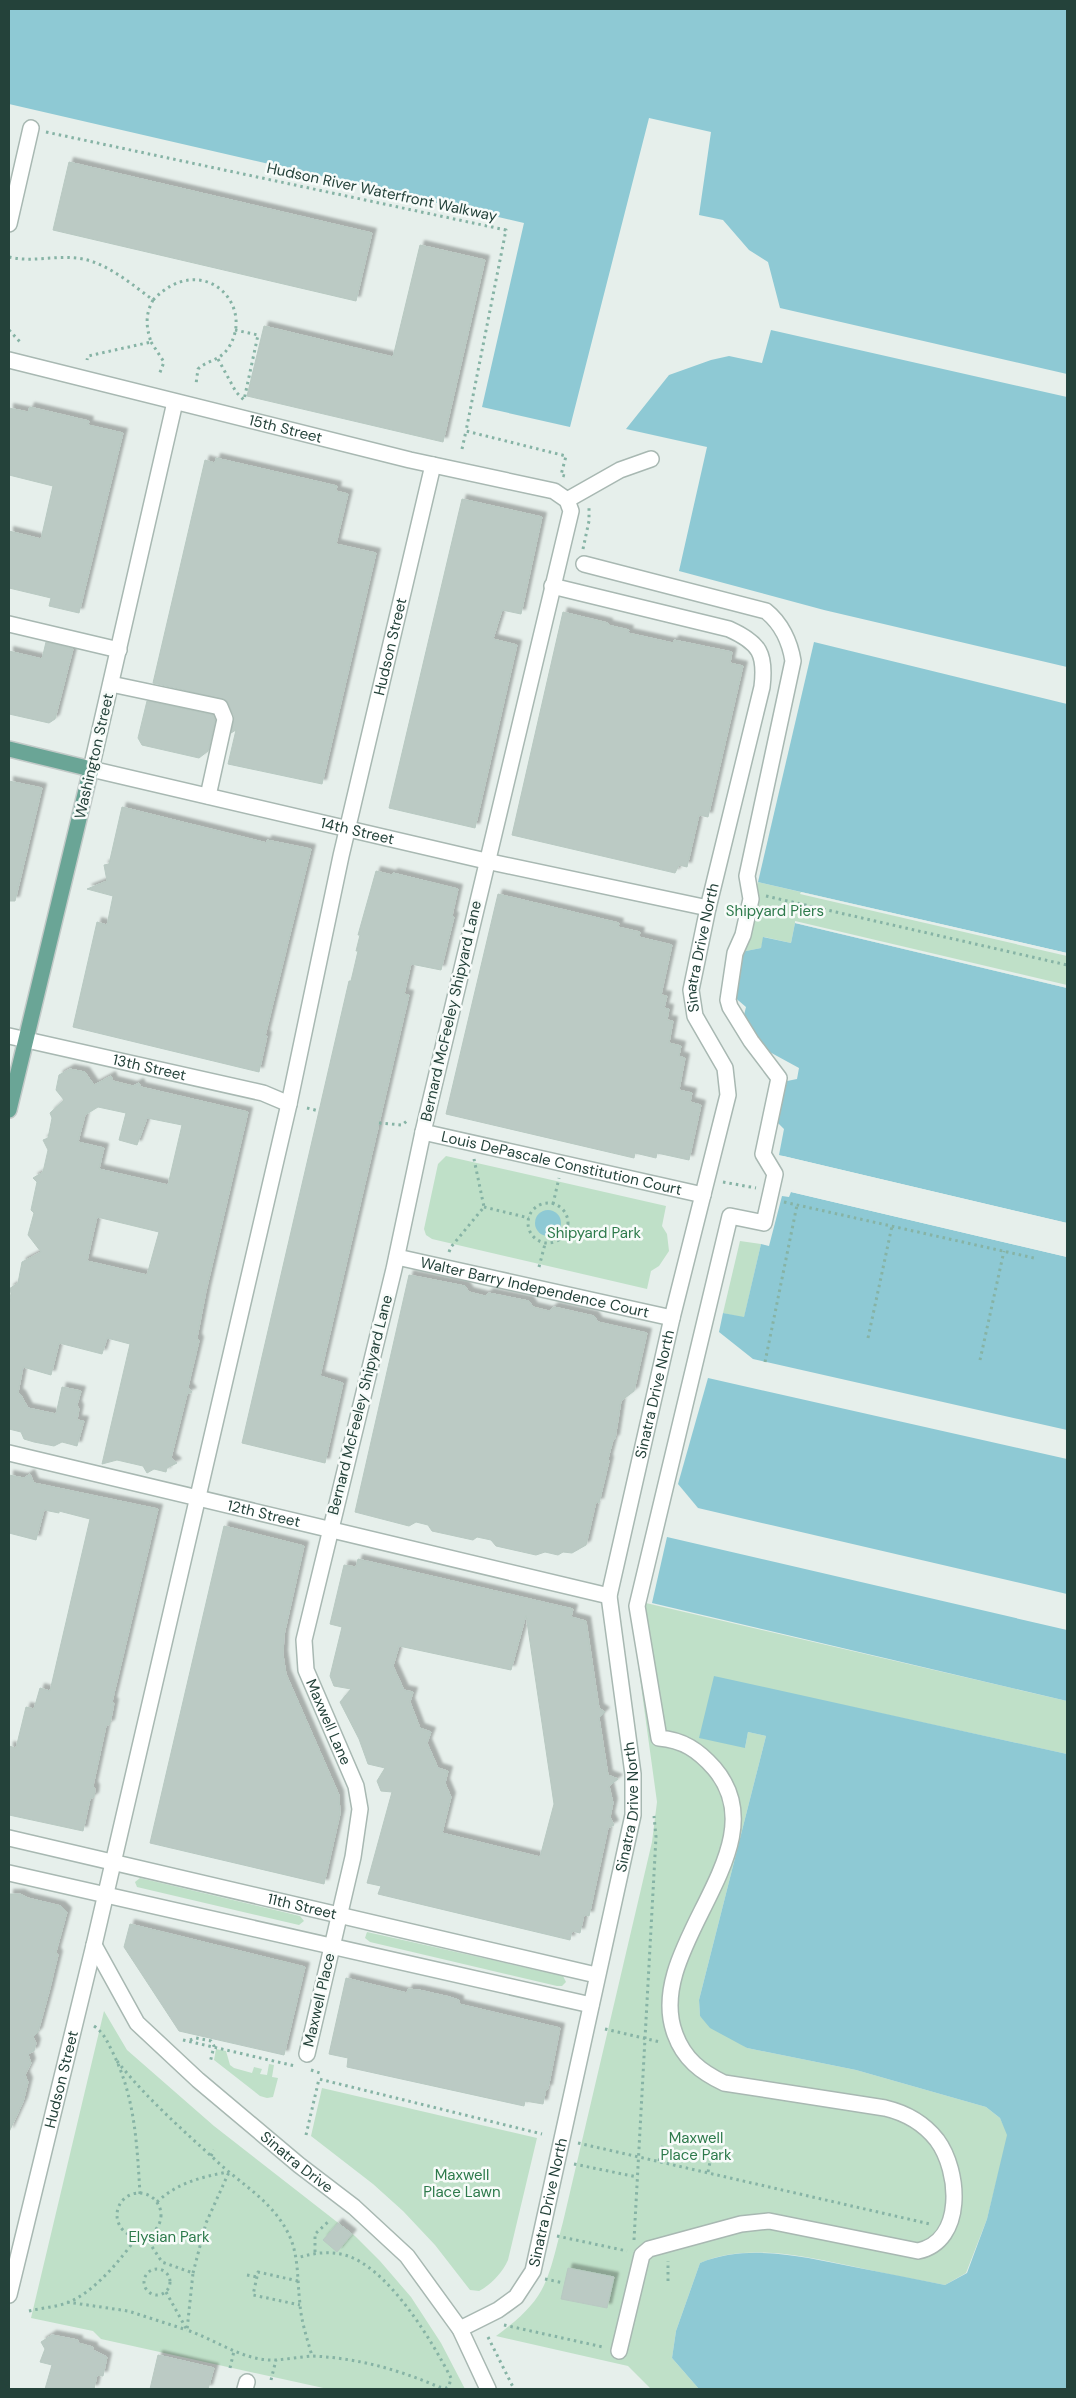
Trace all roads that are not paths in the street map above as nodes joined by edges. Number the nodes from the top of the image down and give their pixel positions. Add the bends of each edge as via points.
1 (31, 128) road end
2 (9, 224) edge
3 (9, 360) edge
4 (175, 402) junction
5 (651, 459) dead end
6 (433, 464) junction
7 (565, 497) junction
8 (584, 564) road end
9 (552, 586) junction
10 (9, 624) edge
11 (119, 650) junction
12 (111, 684) junction
13 (9, 749) edge
14 (91, 769) junction
15 (208, 796) junction
16 (347, 828) junction
17 (486, 860) junction
18 (708, 908) junction
19 (9, 1036) edge
20 (25, 1039) junction
21 (289, 1104) junction
22 (9, 1110) edge
23 (423, 1132) junction
24 (702, 1195) junction
25 (397, 1257) junction
26 (672, 1318) junction
27 (9, 1453) edge
28 (197, 1497) junction
29 (330, 1529) junction
30 (608, 1596) junction
31 (9, 1838) edge
32 (112, 1862) junction
33 (9, 1873) edge
34 (104, 1895) junction
35 (339, 1916) junction
36 (94, 1945) junction
37 (332, 1946) junction
38 (596, 1975) junction
39 (591, 2005) junction
40 (307, 2054) dead end
41 (9, 2295) edge
42 (460, 2329) junction
43 (619, 2351) road end
44 (488, 2389) edge

1 - 2 street
3 - 4 street, 15th Street
4 - 6 street, 15th Street
4 - 11 street, Washington Street
5 - 7 street
6 - 7 street, 15th Street via 554,490
6 - 16 street, Hudson Street
7 - 9 street, Bernard McFeeley Shipyard Lane via 570,511
8 - 43 street via 766,611 785,634 793,669 747,876 752,893 728,1000 751,1041 779,1078 763,1154 775,1174 776,1196 764,1223 730,1216 637,1606 653,1739 675,1740 690,1746 705,1758 729,1794 733,1818 728,1852 677,1967 671,1991 670,2016 679,2046 692,2063 724,2082 885,2108 914,2118 936,2138 951,2166 954,2193 943,2238 918,2251 769,2221 750,2222 638,2254
9 - 17 street, Bernard McFeeley Shipyard Lane
9 - 18 street, Sinatra Drive North via 729,629 746,636 759,649 765,668 762,687
10 - 11 street
11 - 12 street, Washington Street
12 - 14 street, Washington Street
12 - 15 street via 220,707 225,719
13 - 14 main road, 14th Street
14 - 15 street, 14th Street
14 - 20 main road, Washington Street
15 - 16 street, 14th Street
16 - 17 street, 14th Street
16 - 21 street, Hudson Street
17 - 18 street, 14th Street
17 - 23 street, Bernard McFeeley Shipyard Lane
18 - 24 street, Sinatra Drive North via 691,998 695,1016 725,1068 728,1095 714,1159
19 - 20 street, 13th Street
20 - 21 street, 13th Street via 263,1093
20 - 22 main road, Washington Street
21 - 28 street, Hudson Street
23 - 24 street, Louis DePascale Constitution Court
23 - 25 street, Bernard McFeeley Shipyard Lane
24 - 26 street, Sinatra Drive North
25 - 26 street, Walter Barry Independence Court
25 - 29 street, Bernard McFeeley Shipyard Lane
26 - 30 street, Sinatra Drive North
27 - 28 street, 12th Street
28 - 29 street, 12th Street
28 - 32 street, Hudson Street
29 - 30 street, 12th Street
29 - 35 street, Maxwell Lane via 304,1640 306,1670 356,1786 360,1809
30 - 38 street, Sinatra Drive North via 634,1801
31 - 32 street, 11th Street
32 - 34 street, Hudson Street
32 - 35 street, 11th Street
33 - 34 street, 11th Street
34 - 36 street, Hudson Street
34 - 37 street, 11th Street
35 - 37 street, Maxwell Lane
35 - 38 street, 11th Street
36 - 41 street, Hudson Street
36 - 42 street, Sinatra Drive via 137,2023 198,2080 354,2207 407,2256
37 - 39 street, 11th Street
37 - 40 street, Maxwell Place
38 - 39 street, Sinatra Drive North
39 - 42 street, Sinatra Drive North via 533,2271 516,2296 498,2310
42 - 44 street, Sinatra Drive

